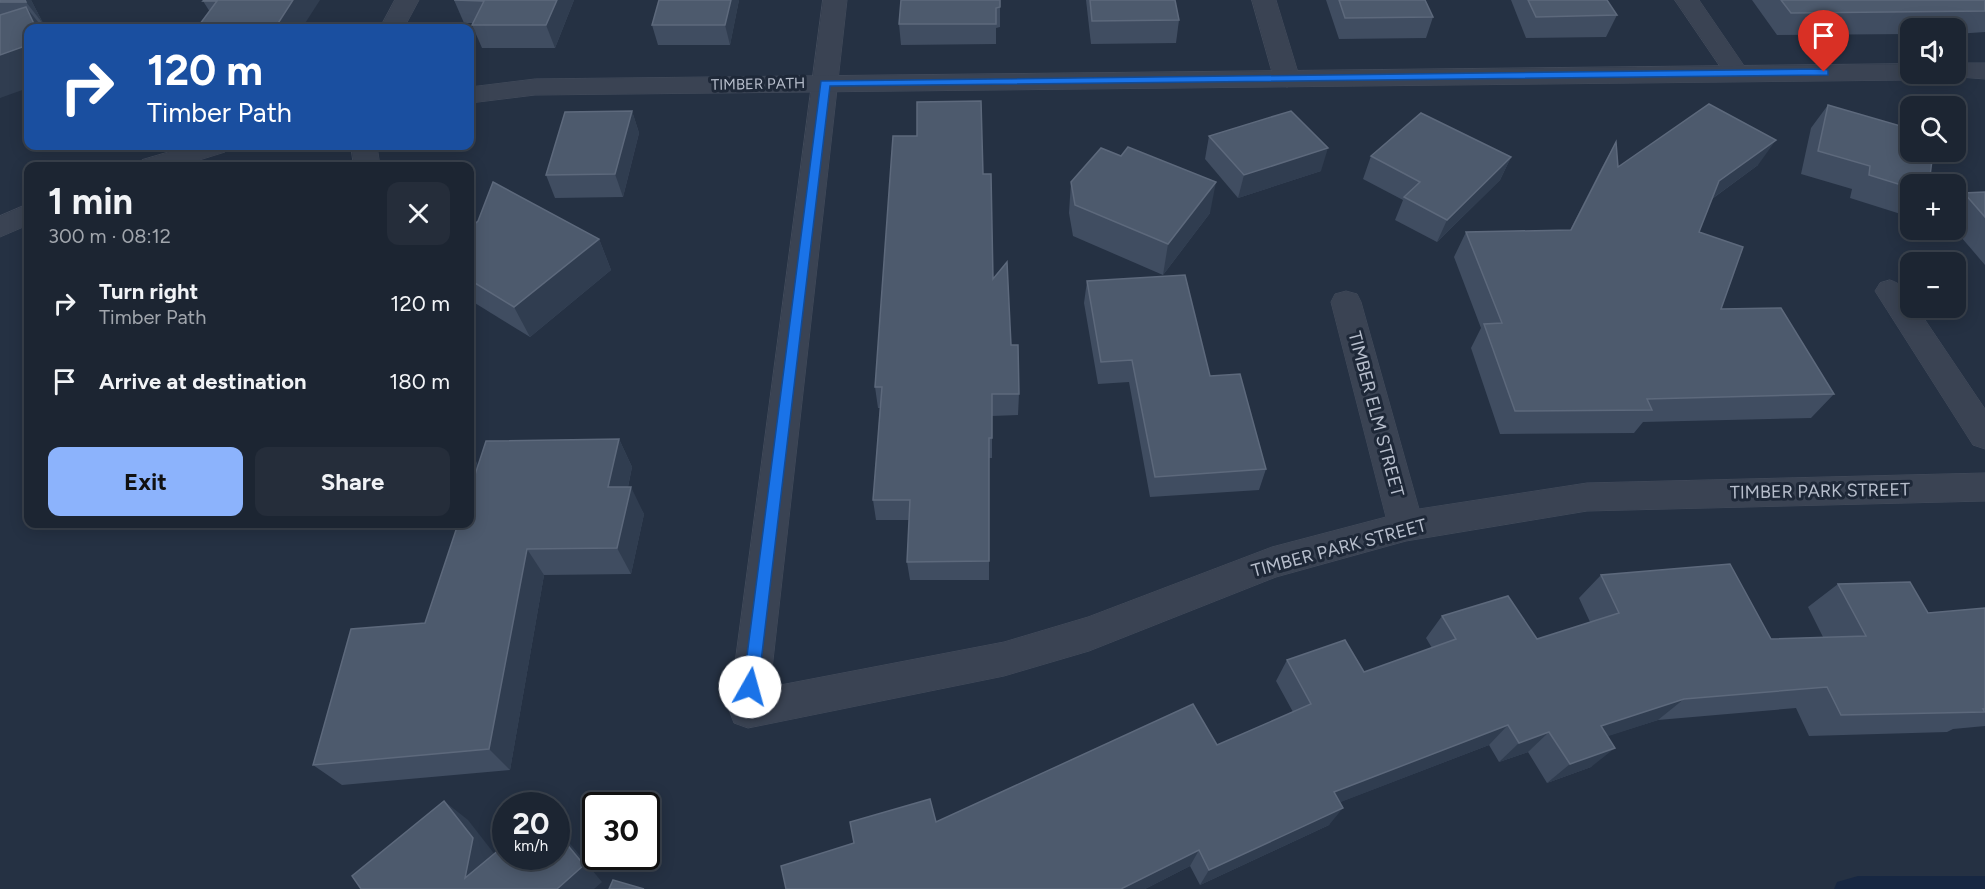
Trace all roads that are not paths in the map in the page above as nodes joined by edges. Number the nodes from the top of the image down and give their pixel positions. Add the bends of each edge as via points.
1 (406, 0) edge
2 (835, 0) edge
3 (1264, 0) edge
4 (1687, 0) edge
5 (394, 24) edge
6 (1966, 71) edge
7 (1985, 71) edge
8 (1900, 72) edge
9 (1737, 73) junction
10 (1287, 79) junction
11 (825, 83) junction
12 (474, 94) edge
13 (203, 150) edge
14 (166, 162) edge
15 (24, 216) edge
16 (0, 227) edge
17 (1890, 291) dead end
18 (1346, 302) dead end
19 (1985, 435) edge
20 (1985, 487) edge
21 (1406, 526) junction

1 - 5 street
2 - 11 street
3 - 10 street
4 - 9 street
6 - 7 street
8 - 9 street, TIMBER PATH
9 - 10 street, TIMBER PATH
10 - 11 street, TIMBER PATH
11 - 12 street, TIMBER PATH via 535,87
11 - 21 street, TIMBER PARK STREET via 748,710 1004,659 1089,634 1272,563
13 - 14 street
15 - 16 street
17 - 19 street
18 - 21 street, TIMBER ELM STREET
20 - 21 street, TIMBER PARK STREET via 1587,497

